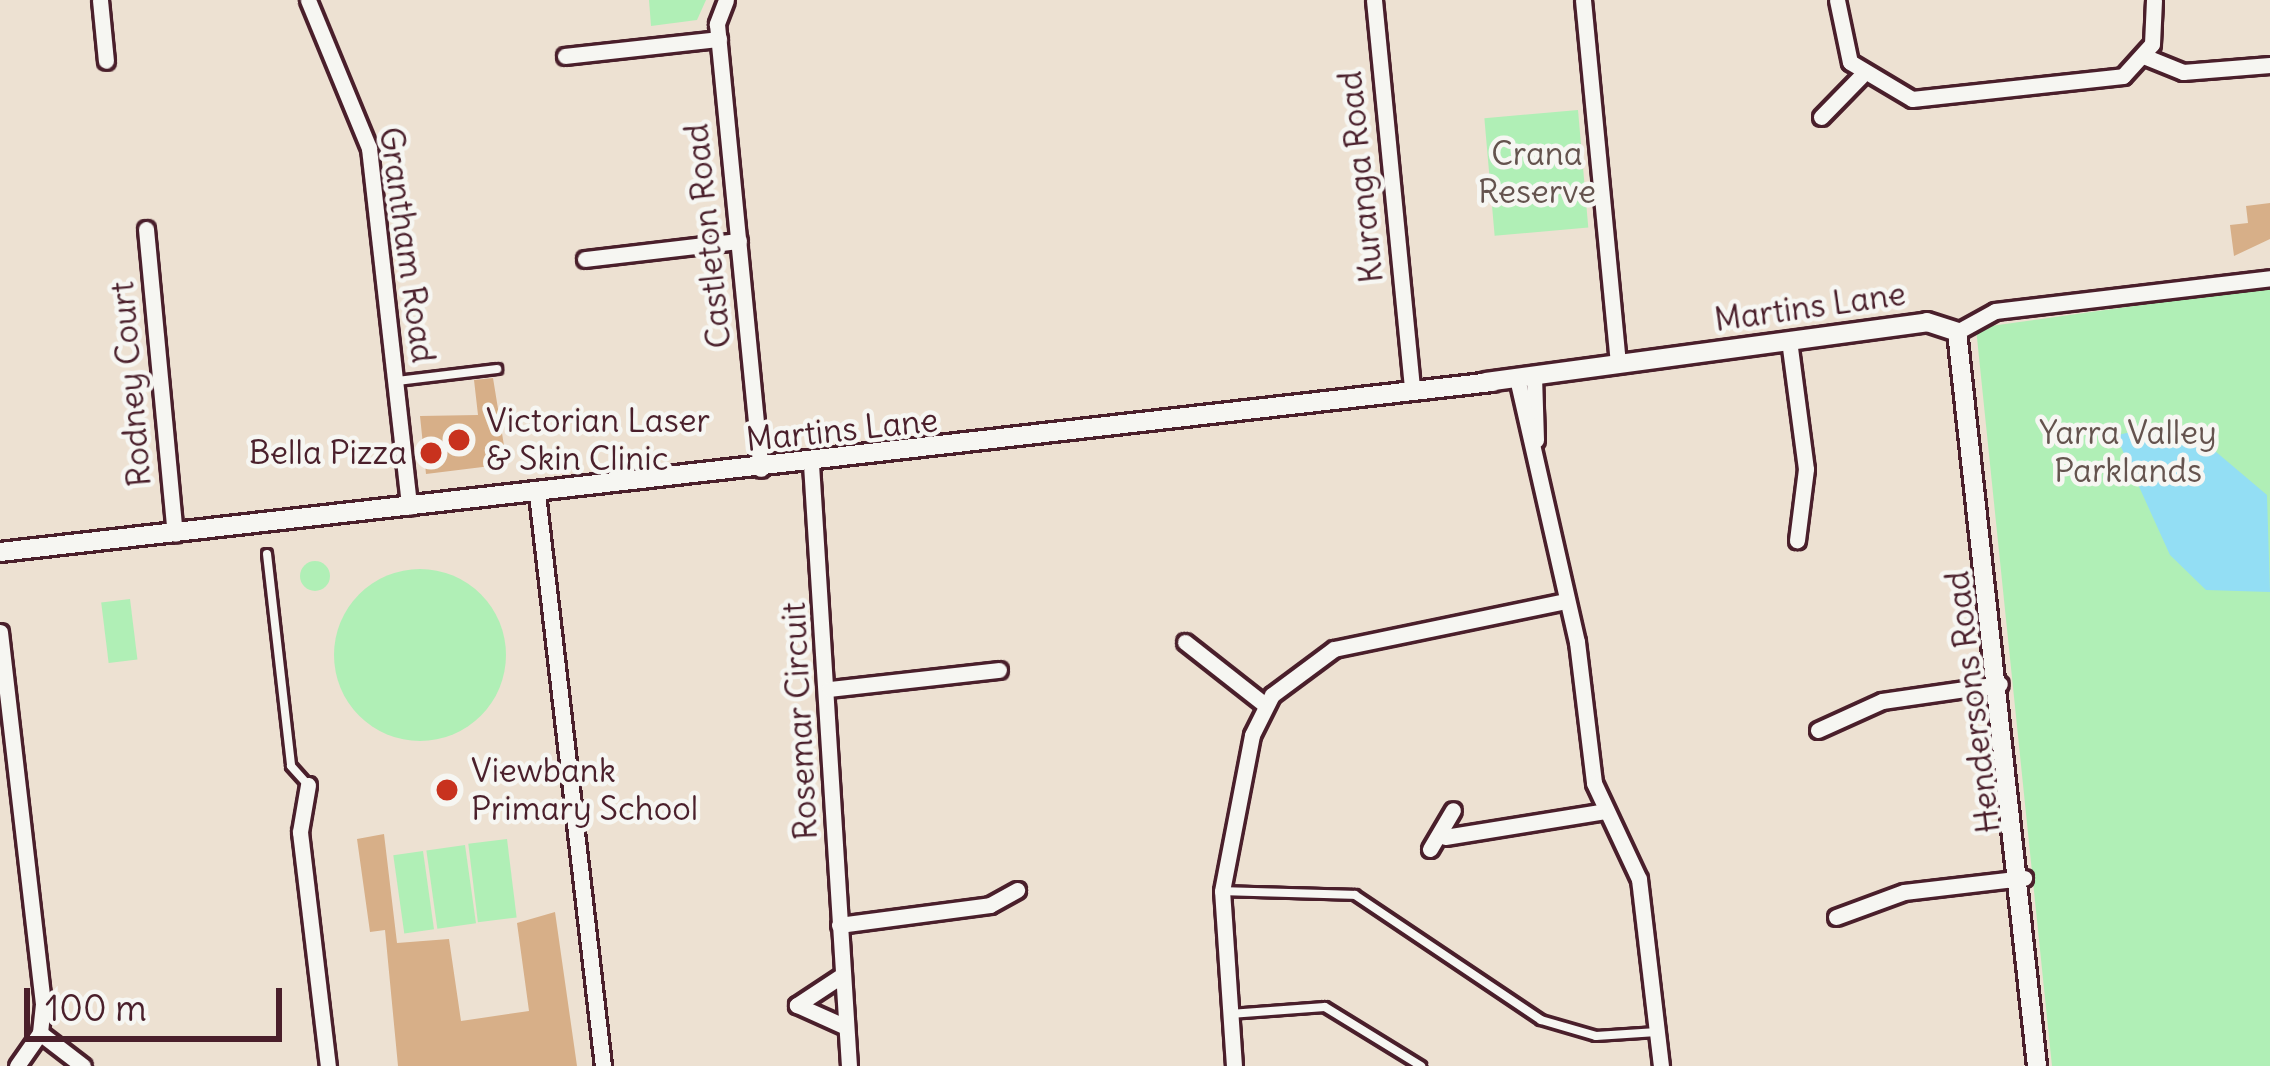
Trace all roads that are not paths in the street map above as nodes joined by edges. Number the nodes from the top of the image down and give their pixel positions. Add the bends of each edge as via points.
1 (100, 0) edge
2 (308, 0) edge
3 (726, 0) edge
4 (1373, 0) edge
5 (1582, 0) edge
6 (1837, 0) edge
7 (2154, 0) edge
8 (719, 39) junction
9 (565, 56) dead end
10 (2146, 57) junction
11 (106, 61) dead end
12 (2270, 65) edge
13 (1861, 76) junction
14 (1820, 117) dead end
15 (146, 229) dead end
16 (739, 242) junction
17 (585, 259) dead end
18 (2270, 278) edge
19 (1958, 332) junction
20 (1790, 340) junction
21 (1618, 364) junction
22 (497, 369) dead end
23 (1526, 377) junction
24 (396, 381) junction
25 (1412, 385) junction
26 (811, 464) junction
27 (761, 469) junction
28 (537, 494) junction
29 (409, 507) junction
30 (175, 534) junction
31 (1797, 540) dead end
32 (0, 552) edge
33 (267, 554) dead end
34 (1563, 596) junction
35 (0, 632) edge
36 (1185, 642) dead end
37 (999, 670) dead end
38 (2000, 684) junction
39 (829, 689) junction
40 (1265, 705) junction
41 (1818, 730) dead end
42 (308, 785) joint
43 (1453, 810) dead end
44 (1604, 811) junction
45 (1445, 837) junction
46 (1430, 849) dead end
47 (2024, 878) junction
48 (1017, 890) dead end
49 (1222, 891) junction
50 (1836, 917) dead end
51 (839, 925) junction
52 (841, 976) junction
53 (1229, 1014) junction
54 (844, 1026) junction
55 (1657, 1032) junction
56 (40, 1033) junction
57 (17, 1066) edge
58 (83, 1066) edge
59 (328, 1066) edge
60 (603, 1066) edge
61 (849, 1066) edge
62 (1234, 1066) edge
63 (1421, 1066) edge
64 (1661, 1066) edge
65 (2037, 1066) edge

1 - 11 street
2 - 24 street, Grantham Road via 369,148
3 - 8 street, Castleton Road
4 - 25 street, Kuranga Road
5 - 21 street
6 - 13 street
7 - 10 street
8 - 9 street
8 - 16 street, Castleton Road
10 - 12 street via 2183,72
10 - 13 street via 2106,81 1943,97 1897,96
13 - 14 street
15 - 30 street, Rodney Court
16 - 17 street
16 - 27 street, Castleton Road
18 - 19 street, Martins Lane via 1986,313
19 - 20 street, Martins Lane via 1937,321
19 - 38 street, Hendersons Road
20 - 21 street, Martins Lane
20 - 31 street via 1806,469
21 - 23 street, Martins Lane
22 - 24 lane
23 - 25 street, Martins Lane
23 - 34 street
24 - 29 street, Grantham Road
25 - 26 street, Martins Lane via 1332,404
26 - 27 street, Martins Lane
26 - 39 street, Rosemar Circuit
27 - 28 street, Martins Lane
28 - 29 street, Martins Lane
28 - 60 street
29 - 30 street, Martins Lane
30 - 32 street, Martins Lane
33 - 42 lane via 291,766
34 - 40 street via 1334,649
34 - 44 street
35 - 56 street
36 - 40 street
37 - 39 street
38 - 41 street via 1882,701
38 - 47 street, Hendersons Road
39 - 51 street, Rosemar Circuit
40 - 49 street
42 - 59 street via 300,832
43 - 45 street
44 - 45 street
44 - 55 street via 1639,879
45 - 46 street
47 - 50 street via 1904,892
47 - 65 street, Hendersons Road
48 - 51 street via 990,905
49 - 53 street
49 - 55 lane via 1355,895 1541,1020 1596,1036
51 - 52 street, Rosemar Circuit
52 - 54 street, Rosemar Circuit
52 - 54 street via 797,1005
53 - 62 street
53 - 63 lane via 1325,1007
54 - 61 street, Rosemar Circuit
55 - 64 street
56 - 57 street
56 - 58 street

